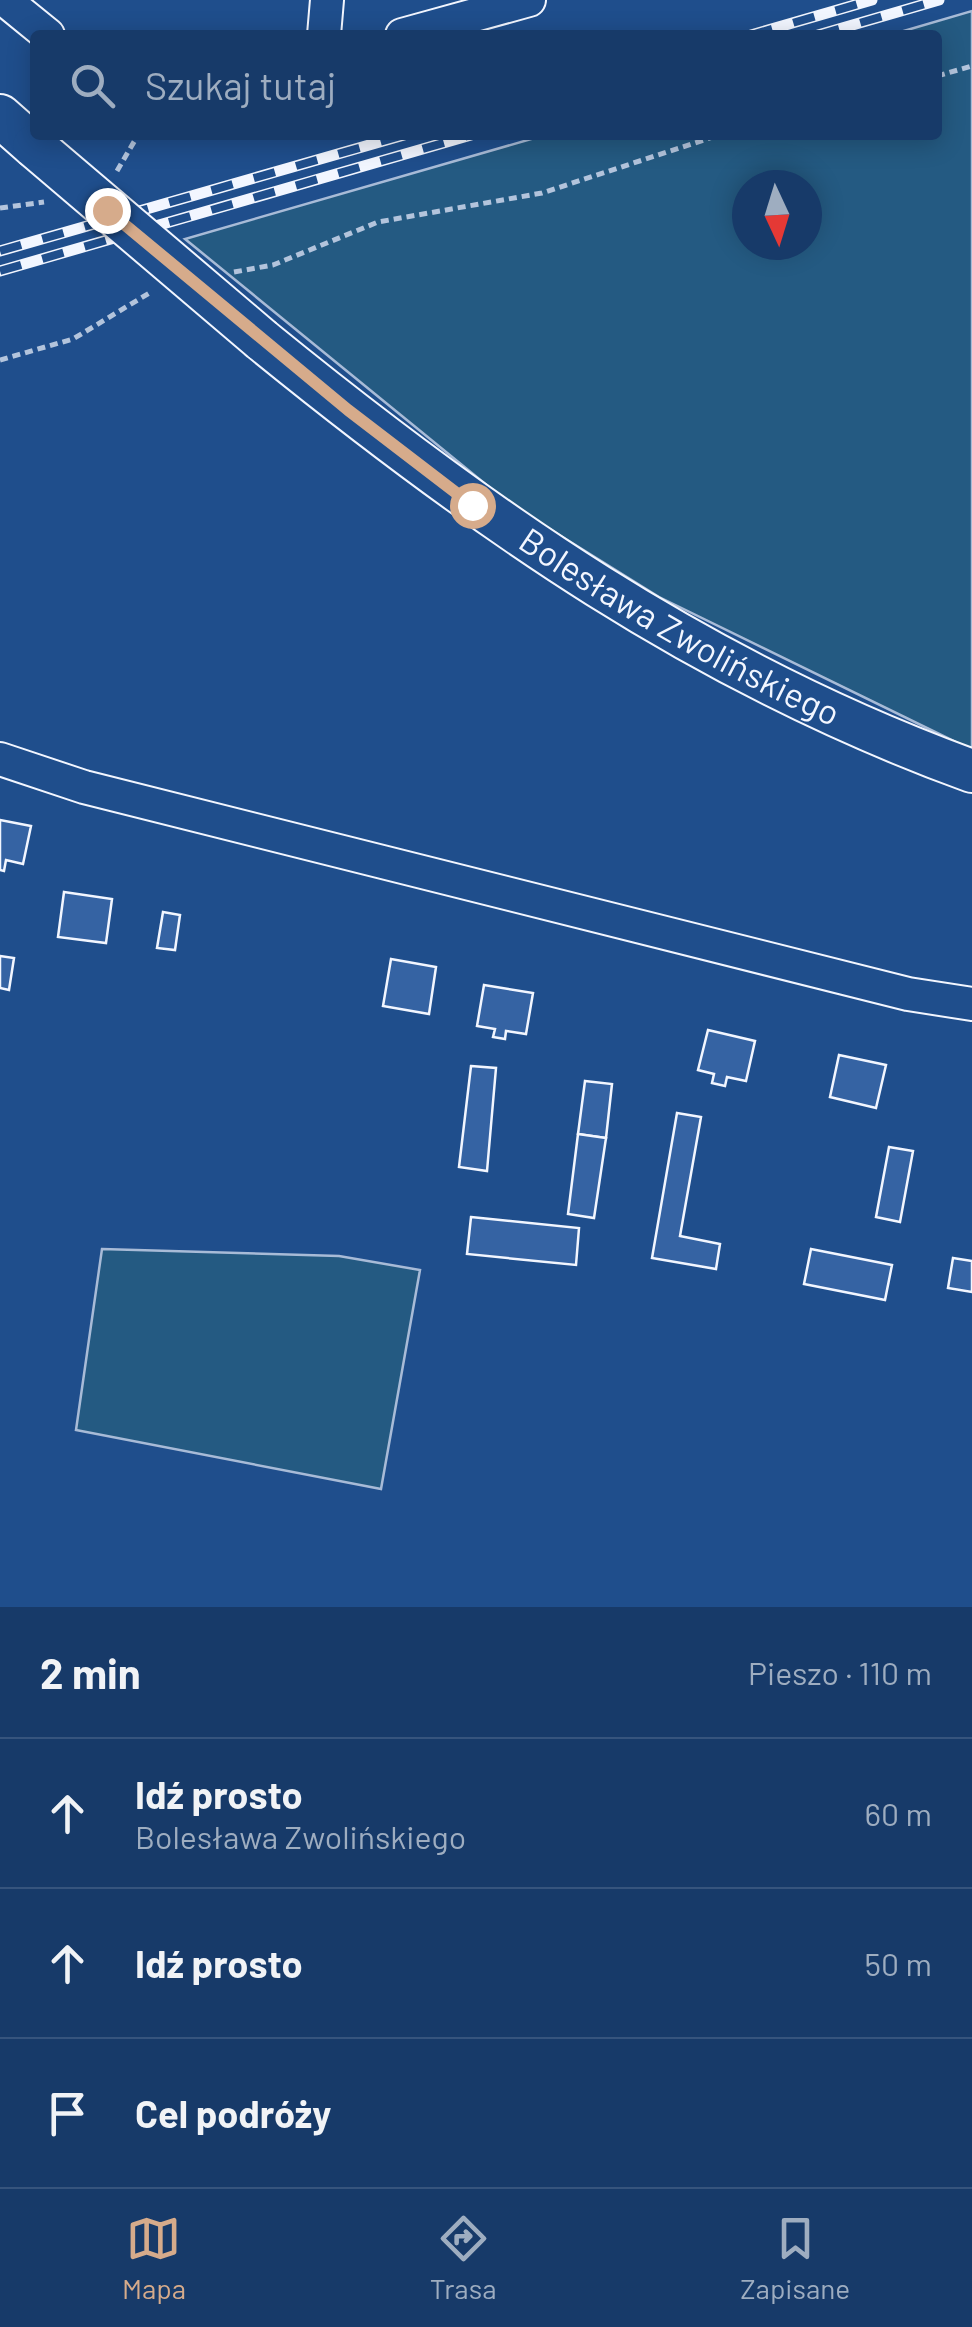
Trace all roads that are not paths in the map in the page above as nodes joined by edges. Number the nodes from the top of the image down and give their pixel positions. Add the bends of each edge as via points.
1 (5, 0) edge
2 (328, 0) edge
3 (529, 0) edge
4 (42, 30) edge
5 (325, 30) edge
6 (420, 30) edge
7 (0, 116) edge
8 (0, 759) edge
9 (972, 772) edge
10 (972, 1004) edge

1 - 4 street
2 - 5 street
3 - 6 street
7 - 9 main road, Bolesława Zwolińskiego, bridge via 262,340 441,482 592,585 734,666
8 - 10 street via 84,787 477,888

